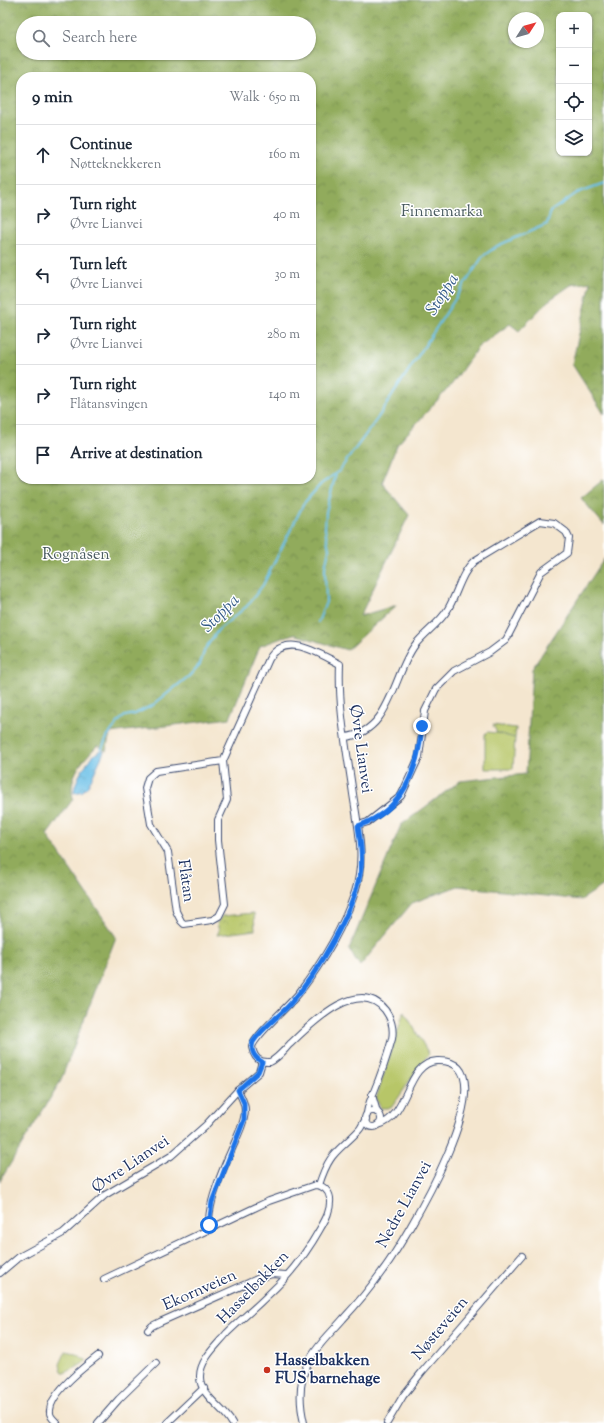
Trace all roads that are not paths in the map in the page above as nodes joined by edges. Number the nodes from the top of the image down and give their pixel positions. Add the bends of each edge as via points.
1 (340, 664) joint
2 (345, 737) junction
3 (223, 761) junction
4 (358, 826) junction
5 (262, 1062) junction
6 (238, 1090) junction
7 (372, 1095) junction
8 (395, 1113) junction
9 (378, 1114) junction
10 (366, 1117) junction
11 (378, 1125) junction
12 (372, 1127) junction
13 (360, 1129) junction
14 (319, 1185) junction
15 (210, 1230) junction
16 (522, 1256) dead end
17 (0, 1273) edge
18 (286, 1275) junction
19 (104, 1279) dead end
20 (148, 1330) dead end
21 (98, 1356) dead end
22 (156, 1363) dead end
23 (204, 1388) junction
24 (57, 1423) edge
25 (98, 1423) edge
26 (167, 1423) edge
27 (232, 1423) edge
28 (304, 1423) edge
29 (387, 1423) edge

1 - 2 street, Øvre Lianvei via 339,692
1 - 3 street, Flåtan via 301,647 286,646 277,649 268,659
2 - 4 street, Øvre Lianvei
2 - 4 street via 363,731 378,721 413,649 442,618 467,568 474,561 540,521 554,522 566,532 570,543 567,553 541,572 506,640 450,674 431,697 424,717 418,757 401,796 368,822
3 - 3 street, Flåtan via 156,771 150,775 146,783 151,824 168,852 176,911 184,924 212,920 219,916 225,904 218,840 218,820 227,800
4 - 5 street, Øvre Lianvei via 361,867 349,906 322,958 300,992 253,1042 254,1054
5 - 6 street, Øvre Lianvei via 258,1072
5 - 7 street via 273,1060 310,1026 339,1005 353,999 370,999 386,1011 392,1029 391,1044
6 - 15 street via 244,1103 244,1120 210,1208
6 - 17 street, Øvre Lianvei via 171,1156 105,1195 63,1233 20,1257
7 - 9 street
7 - 10 street
8 - 9 street
8 - 11 street, Nedre Lianvei via 390,1120
8 - 28 street, Nedre Lianvei via 414,1078 426,1065 437,1061 448,1063 456,1067 463,1076 466,1091 457,1125 440,1172 425,1203 382,1271 315,1351 308,1364 300,1396
9 - 10 street via 371,1112
9 - 11 street via 381,1121
10 - 12 street via 367,1124
10 - 13 street
11 - 12 street
12 - 13 street
13 - 14 street via 333,1154 324,1167
14 - 15 street via 275,1199
14 - 18 street, Hasselbakken via 329,1195 329,1213 315,1239
15 - 19 street
16 - 29 street, Nøsteveien via 422,1372 403,1396
18 - 20 street, Ekornveien via 264,1276 156,1324
18 - 23 street, Hasselbakken via 207,1357 200,1376
21 - 24 street via 73,1376 54,1400 50,1413
22 - 25 street
23 - 26 street
23 - 27 street

